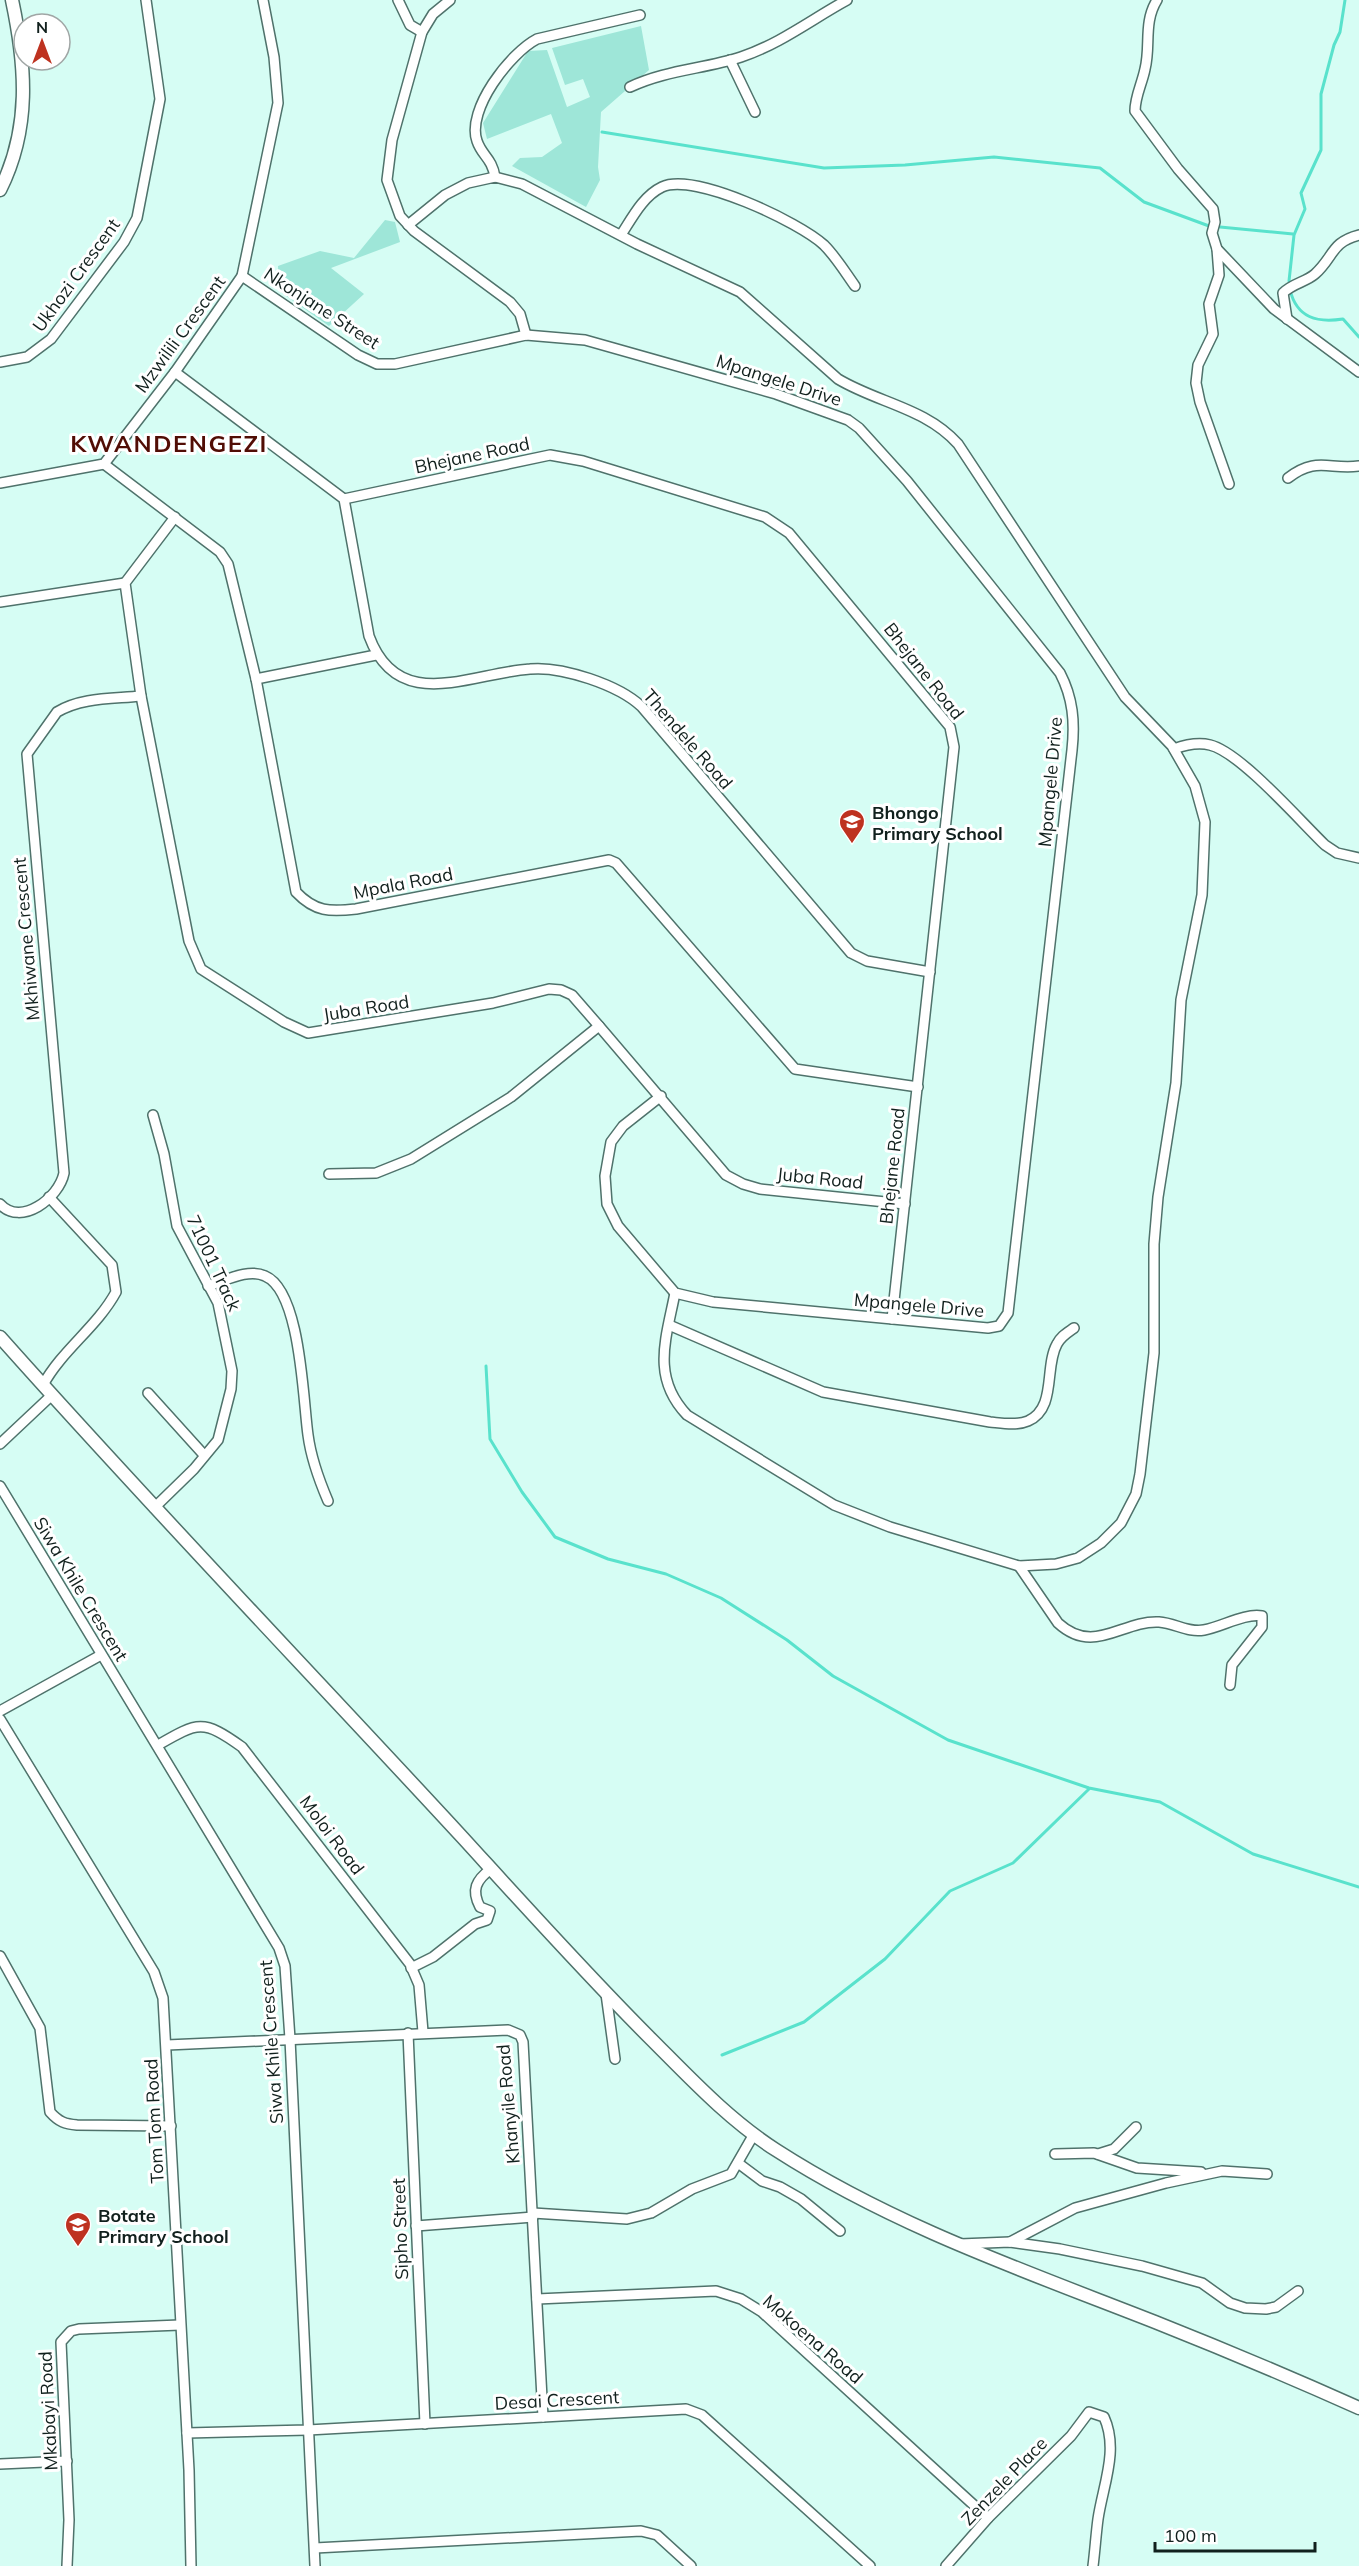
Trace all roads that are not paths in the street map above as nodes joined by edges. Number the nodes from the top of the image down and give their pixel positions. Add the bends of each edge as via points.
1 (12, 0) edge
2 (146, 0) edge
3 (263, 0) edge
4 (398, 0) edge
5 (450, 0) edge
6 (847, 0) edge
7 (1157, 0) edge
8 (832, 4) edge
9 (640, 15) dead end
10 (422, 32) junction
11 (730, 60) junction
12 (630, 87) dead end
13 (755, 112) dead end
14 (495, 177) junction
15 (0, 190) edge
16 (408, 225) junction
17 (1359, 235) edge
18 (621, 236) junction
19 (1217, 249) junction
20 (242, 276) junction
21 (855, 285) dead end
22 (1287, 319) junction
23 (526, 335) junction
24 (0, 362) edge
25 (175, 372) junction
26 (1359, 372) edge
27 (104, 464) junction
28 (1359, 466) edge
29 (1288, 478) dead end
30 (0, 483) edge
31 (1229, 484) dead end
32 (344, 499) junction
33 (175, 517) junction
34 (125, 583) junction
35 (0, 602) edge
36 (376, 654) junction
37 (256, 679) junction
38 (141, 696) junction
39 (1174, 749) junction
40 (1359, 858) edge
41 (930, 972) junction
42 (599, 1026) junction
43 (918, 1087) junction
44 (661, 1096) junction
45 (153, 1114) dead end
46 (329, 1174) dead end
47 (49, 1197) junction
48 (0, 1204) edge
49 (905, 1204) junction
50 (208, 1286) junction
51 (675, 1293) junction
52 (892, 1319) junction
53 (669, 1325) junction
54 (1074, 1328) dead end
55 (0, 1337) edge
56 (47, 1390) junction
57 (148, 1393) dead end
58 (0, 1444) edge
59 (204, 1455) junction
60 (0, 1486) edge
61 (328, 1501) dead end
62 (154, 1508) junction
63 (1019, 1566) junction
64 (101, 1655) junction
65 (1230, 1685) dead end
66 (0, 1711) edge
67 (0, 1719) edge
68 (158, 1745) junction
69 (491, 1869) junction
70 (0, 1956) edge
71 (411, 1968) junction
72 (606, 1994) junction
73 (423, 2032) junction
74 (408, 2033) junction
75 (290, 2039) junction
76 (167, 2045) junction
77 (615, 2059) dead end
78 (171, 2126) junction
79 (1136, 2127) dead end
80 (754, 2134) junction
81 (1055, 2154) dead end
82 (1098, 2154) junction
83 (738, 2163) junction
84 (1206, 2173) junction
85 (1267, 2174) dead end
86 (533, 2215) junction
87 (416, 2226) junction
88 (840, 2231) dead end
89 (1010, 2242) junction
90 (954, 2244) junction
91 (1298, 2291) dead end
92 (537, 2299) junction
93 (180, 2325) junction
94 (1359, 2408) edge
95 (543, 2417) junction
96 (425, 2424) junction
97 (308, 2430) junction
98 (187, 2433) junction
99 (67, 2461) junction
100 (0, 2464) edge
101 (988, 2518) junction
102 (315, 2548) junction
103 (67, 2566) edge
104 (191, 2566) edge
105 (315, 2566) edge
106 (691, 2566) edge
107 (870, 2566) edge
108 (946, 2566) edge
109 (1093, 2566) edge

1 - 15 street via 25,81 18,141
2 - 24 street, Ukhozi Crescent via 160,99 137,218 124,242 51,339 27,357
3 - 20 street, Mzwilili Crescent via 278,104
4 - 10 street via 410,25
5 - 10 street via 433,14
6 - 8 street
7 - 19 street via 1147,25 1145,69 1135,111 1213,208 1212,233
8 - 11 street via 793,33
9 - 14 street via 537,39 525,45 502,69 476,121 475,133 492,162
10 - 16 street via 387,161 391,196
11 - 12 street via 650,78
11 - 13 street
14 - 16 street via 468,183 446,195
14 - 18 street via 522,184
16 - 23 street via 510,302 520,314
17 - 22 street via 1340,242 1313,276 1290,285 1283,293
18 - 21 street via 646,199 662,187 687,184 768,211 806,231 824,245
18 - 39 street via 740,292 838,379 920,414 946,430 1125,698
19 - 22 street
19 - 31 street via 1219,275 1209,304 1213,334 1198,365 1196,383
20 - 23 street, Nkonjane Street via 357,355 377,364 395,364
20 - 25 street, Mzwilili Crescent
22 - 26 street
23 - 52 street, Mpangele Drive via 585,340 776,394 848,420 907,481 1068,688 1073,708 1072,750 1008,1312 999,1326 988,1328
25 - 27 street, Mzwilili Crescent
25 - 32 street
27 - 30 street
27 - 33 street, Mpala Road
28 - 29 street via 1312,464
32 - 36 street via 369,636
32 - 41 street, Bhejane Road via 550,455 583,461 765,517 789,533 950,727 954,747
33 - 34 street
33 - 37 street, Mpala Road via 220,552 228,564
34 - 35 street
34 - 38 street, Juba Road
36 - 37 street
36 - 41 street, Thendele Road via 412,682 432,686 540,668 622,692 642,707 851,953 867,961
37 - 43 street, Mpala Road via 297,892 314,907 327,912 356,909 609,860 616,863 795,1070
38 - 42 street, Juba Road via 189,941 201,969 213,978 308,1033 482,1005 549,989 572,995
38 - 47 street, Mkhiwane Crescent via 65,707 50,721 26,759 63,1159 63,1179
39 - 40 street via 1197,744 1221,749 1325,845 1337,853
39 - 63 street via 1195,786 1202,808 1205,844 1202,895 1181,1000 1176,1083 1158,1197 1154,1353 1140,1474 1136,1494 1121,1524 1101,1543 1078,1558
41 - 43 street, Bhejane Road
42 - 44 street, Juba Road
42 - 46 street via 511,1097 411,1159 376,1173
43 - 49 street, Bhejane Road
44 - 49 street, Juba Road via 726,1175 743,1184
44 - 51 street via 617,1132 611,1142 605,1176 611,1216
45 - 50 street, 71001 Track via 177,1226
47 - 48 street, Mkhiwane Crescent via 23,1213 6,1211
47 - 56 street via 112,1266 116,1292 52,1368
49 - 52 street, Bhejane Road
50 - 59 street, 71001 Track via 223,1319 232,1371 218,1440
50 - 61 street via 255,1273 271,1279 280,1288 297,1340 308,1436
51 - 52 street, Mpangele Drive via 713,1302
51 - 53 street
53 - 54 street via 823,1392 1015,1423 1039,1413 1047,1394 1056,1346
53 - 63 street via 664,1347 666,1383 672,1400 687,1415 834,1505 890,1527
55 - 56 street
56 - 58 street
56 - 62 street
57 - 59 street
59 - 62 street, 71001 Track
60 - 64 street, Siwa Khile Crescent
62 - 69 street
63 - 65 street via 1058,1623 1066,1631 1087,1637 1158,1622 1200,1630 1262,1616 1262,1627 1232,1665
64 - 66 street
64 - 68 street, Siwa Khile Crescent
67 - 76 street, Tom Tom Road via 154,1972 163,1998
68 - 71 street, Moloi Road via 199,1726 221,1732 242,1747
68 - 75 street, Siwa Khile Crescent via 279,1948 285,1966
69 - 71 street via 478,1879 474,1896 480,1907 490,1911 487,1920 475,1924 440,1952
69 - 72 street
70 - 78 street via 40,2028 50,2112 57,2120 77,2125
71 - 73 street, Moloi Road via 422,1997
72 - 77 street
72 - 80 street via 712,2100
73 - 74 street, Khanyile Road
73 - 86 street, Khanyile Road via 508,2030 520,2035
74 - 75 street, Khanyile Road
74 - 87 street, Sipho Street
75 - 76 street, Khanyile Road
75 - 97 street, Siwa Khile Crescent
76 - 78 street, Tom Tom Road
78 - 93 street, Tom Tom Road
79 - 82 street via 1114,2149
80 - 83 street
80 - 90 street via 855,2198
81 - 82 street
82 - 84 street via 1137,2168
83 - 86 street via 731,2174 639,2217
83 - 88 street via 762,2181 801,2199
84 - 85 street
84 - 89 street via 1075,2208
86 - 87 street
86 - 92 street, Khanyile Road
87 - 96 street, Sipho Street
89 - 90 street
89 - 91 street via 1060,2249 1192,2280 1245,2308 1276,2307
90 - 94 street via 1158,2323
92 - 95 street, Khanyile Road
92 - 101 street, Mokoena Road via 716,2291 741,2299 762,2312
93 - 98 street, Tom Tom Road
93 - 99 street, Mkabayi Road via 79,2329 66,2335 61,2342
95 - 96 street, Desai Crescent
95 - 107 street, Desai Crescent via 694,2411
96 - 97 street, Desai Crescent
97 - 98 street, Desai Crescent
97 - 102 street, Siwa Khile Crescent
98 - 104 street, Tom Tom Road
99 - 100 street
99 - 103 street, Mkabayi Road
101 - 108 street, Zenzele Place
101 - 109 street, Zenzele Place via 1071,2436 1083,2417 1089,2412 1104,2417 1110,2433 1110,2461
102 - 105 street, Siwa Khile Crescent
102 - 106 street via 641,2531 657,2535

